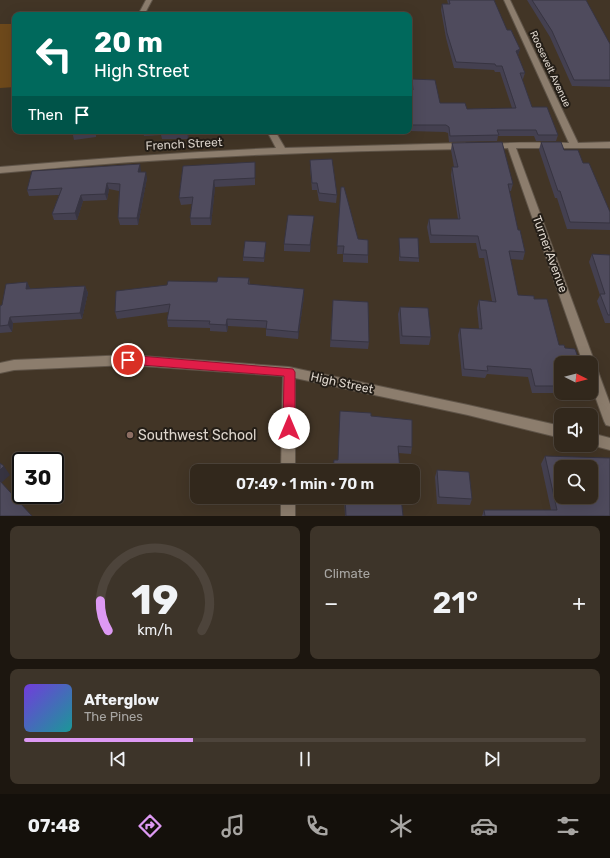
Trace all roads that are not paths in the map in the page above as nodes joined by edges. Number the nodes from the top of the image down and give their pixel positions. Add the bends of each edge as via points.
1 (149, 0) edge
2 (507, 0) edge
3 (143, 12) edge
4 (273, 134) edge
5 (511, 145) junction
6 (610, 145) edge
7 (575, 146) junction
8 (282, 152) junction
9 (0, 170) edge
10 (586, 356) edge
11 (0, 368) edge
12 (289, 372) junction
13 (598, 388) edge
14 (610, 421) edge
15 (554, 430) edge
16 (598, 441) edge
17 (610, 444) edge
18 (288, 464) edge
19 (288, 504) edge
20 (288, 516) edge

1 - 3 street
2 - 7 street, Roosevelt Avenue
4 - 8 street
5 - 7 street, French Street
5 - 8 street, French Street
5 - 10 street, Turner Avenue
6 - 7 street, French Street
8 - 9 street, French Street via 96,160
11 - 12 street, High Street via 14,365 128,360
12 - 15 street, High Street
12 - 18 street
13 - 14 street
16 - 17 street
19 - 20 street

